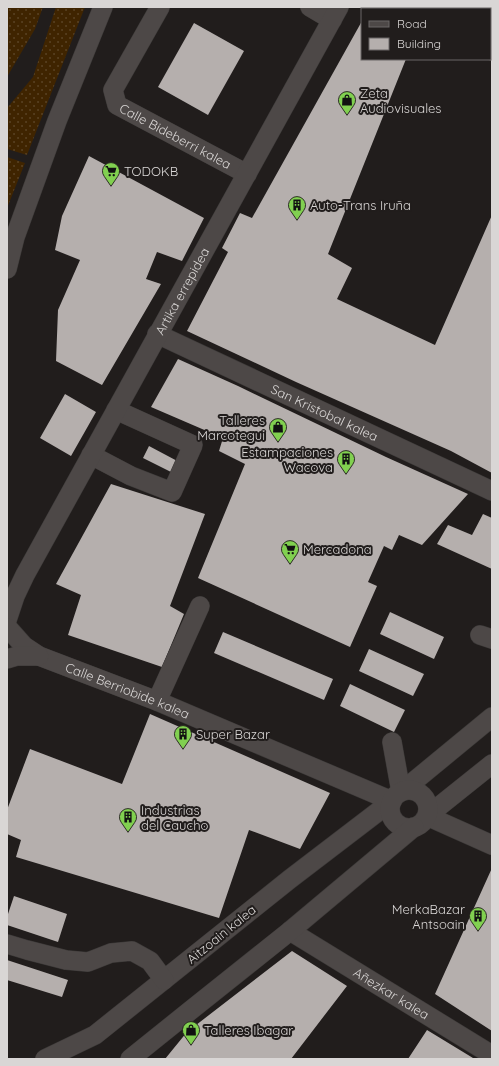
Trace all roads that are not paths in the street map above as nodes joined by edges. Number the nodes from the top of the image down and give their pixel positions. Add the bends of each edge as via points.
1 (103, 7) edge
2 (160, 7) edge
3 (310, 7) edge
4 (335, 13) edge
5 (247, 174) junction
6 (7, 269) edge
7 (157, 334) junction
8 (116, 410) junction
9 (91, 455) junction
10 (492, 491) edge
11 (25, 575) junction
12 (7, 585) edge
13 (200, 606) dead end
14 (7, 627) edge
15 (39, 656) junction
16 (7, 659) edge
17 (158, 701) junction
18 (492, 717) edge
19 (392, 742) dead end
20 (492, 764) edge
21 (397, 797) junction
22 (420, 822) junction
23 (492, 845) edge
24 (290, 931) junction
25 (7, 944) edge
26 (164, 980) junction
27 (492, 1055) edge
28 (45, 1059) edge
29 (130, 1059) edge

1 - 6 street via 57,121 15,237
2 - 5 street, Calle Bideberri kalea via 113,90 117,105
3 - 4 street
4 - 5 street, Artika errepidea
5 - 7 street, Artika errepidea
7 - 8 street, Artika errepidea
7 - 10 street, San Kristobal kalea
8 - 9 street, Artika errepidea
8 - 9 street via 193,445 172,492 131,476
9 - 11 street, Artika errepidea
11 - 12 street
11 - 14 street, Artika errepidea via 15,596
13 - 17 street
14 - 15 street, Calle Berriobide kalea via 24,646
15 - 16 street, Calle Berriobide kalea
15 - 17 street, Calle Berriobide kalea
17 - 21 street, Calle Berriobide kalea
18 - 21 street, Aitzoain kalea
19 - 21 street
20 - 22 street
21 - 22 street via 390,807 393,819 408,828
21 - 22 street via 407,790 414,791 424,798 428,810
21 - 26 street, Aitzoain kalea
22 - 23 street
22 - 24 street
24 - 27 street, Añezkar kalea
24 - 29 street
25 - 26 street via 66,960 88,962 111,953 132,951 150,961
26 - 28 street, Aitzoain kalea via 95,1035

